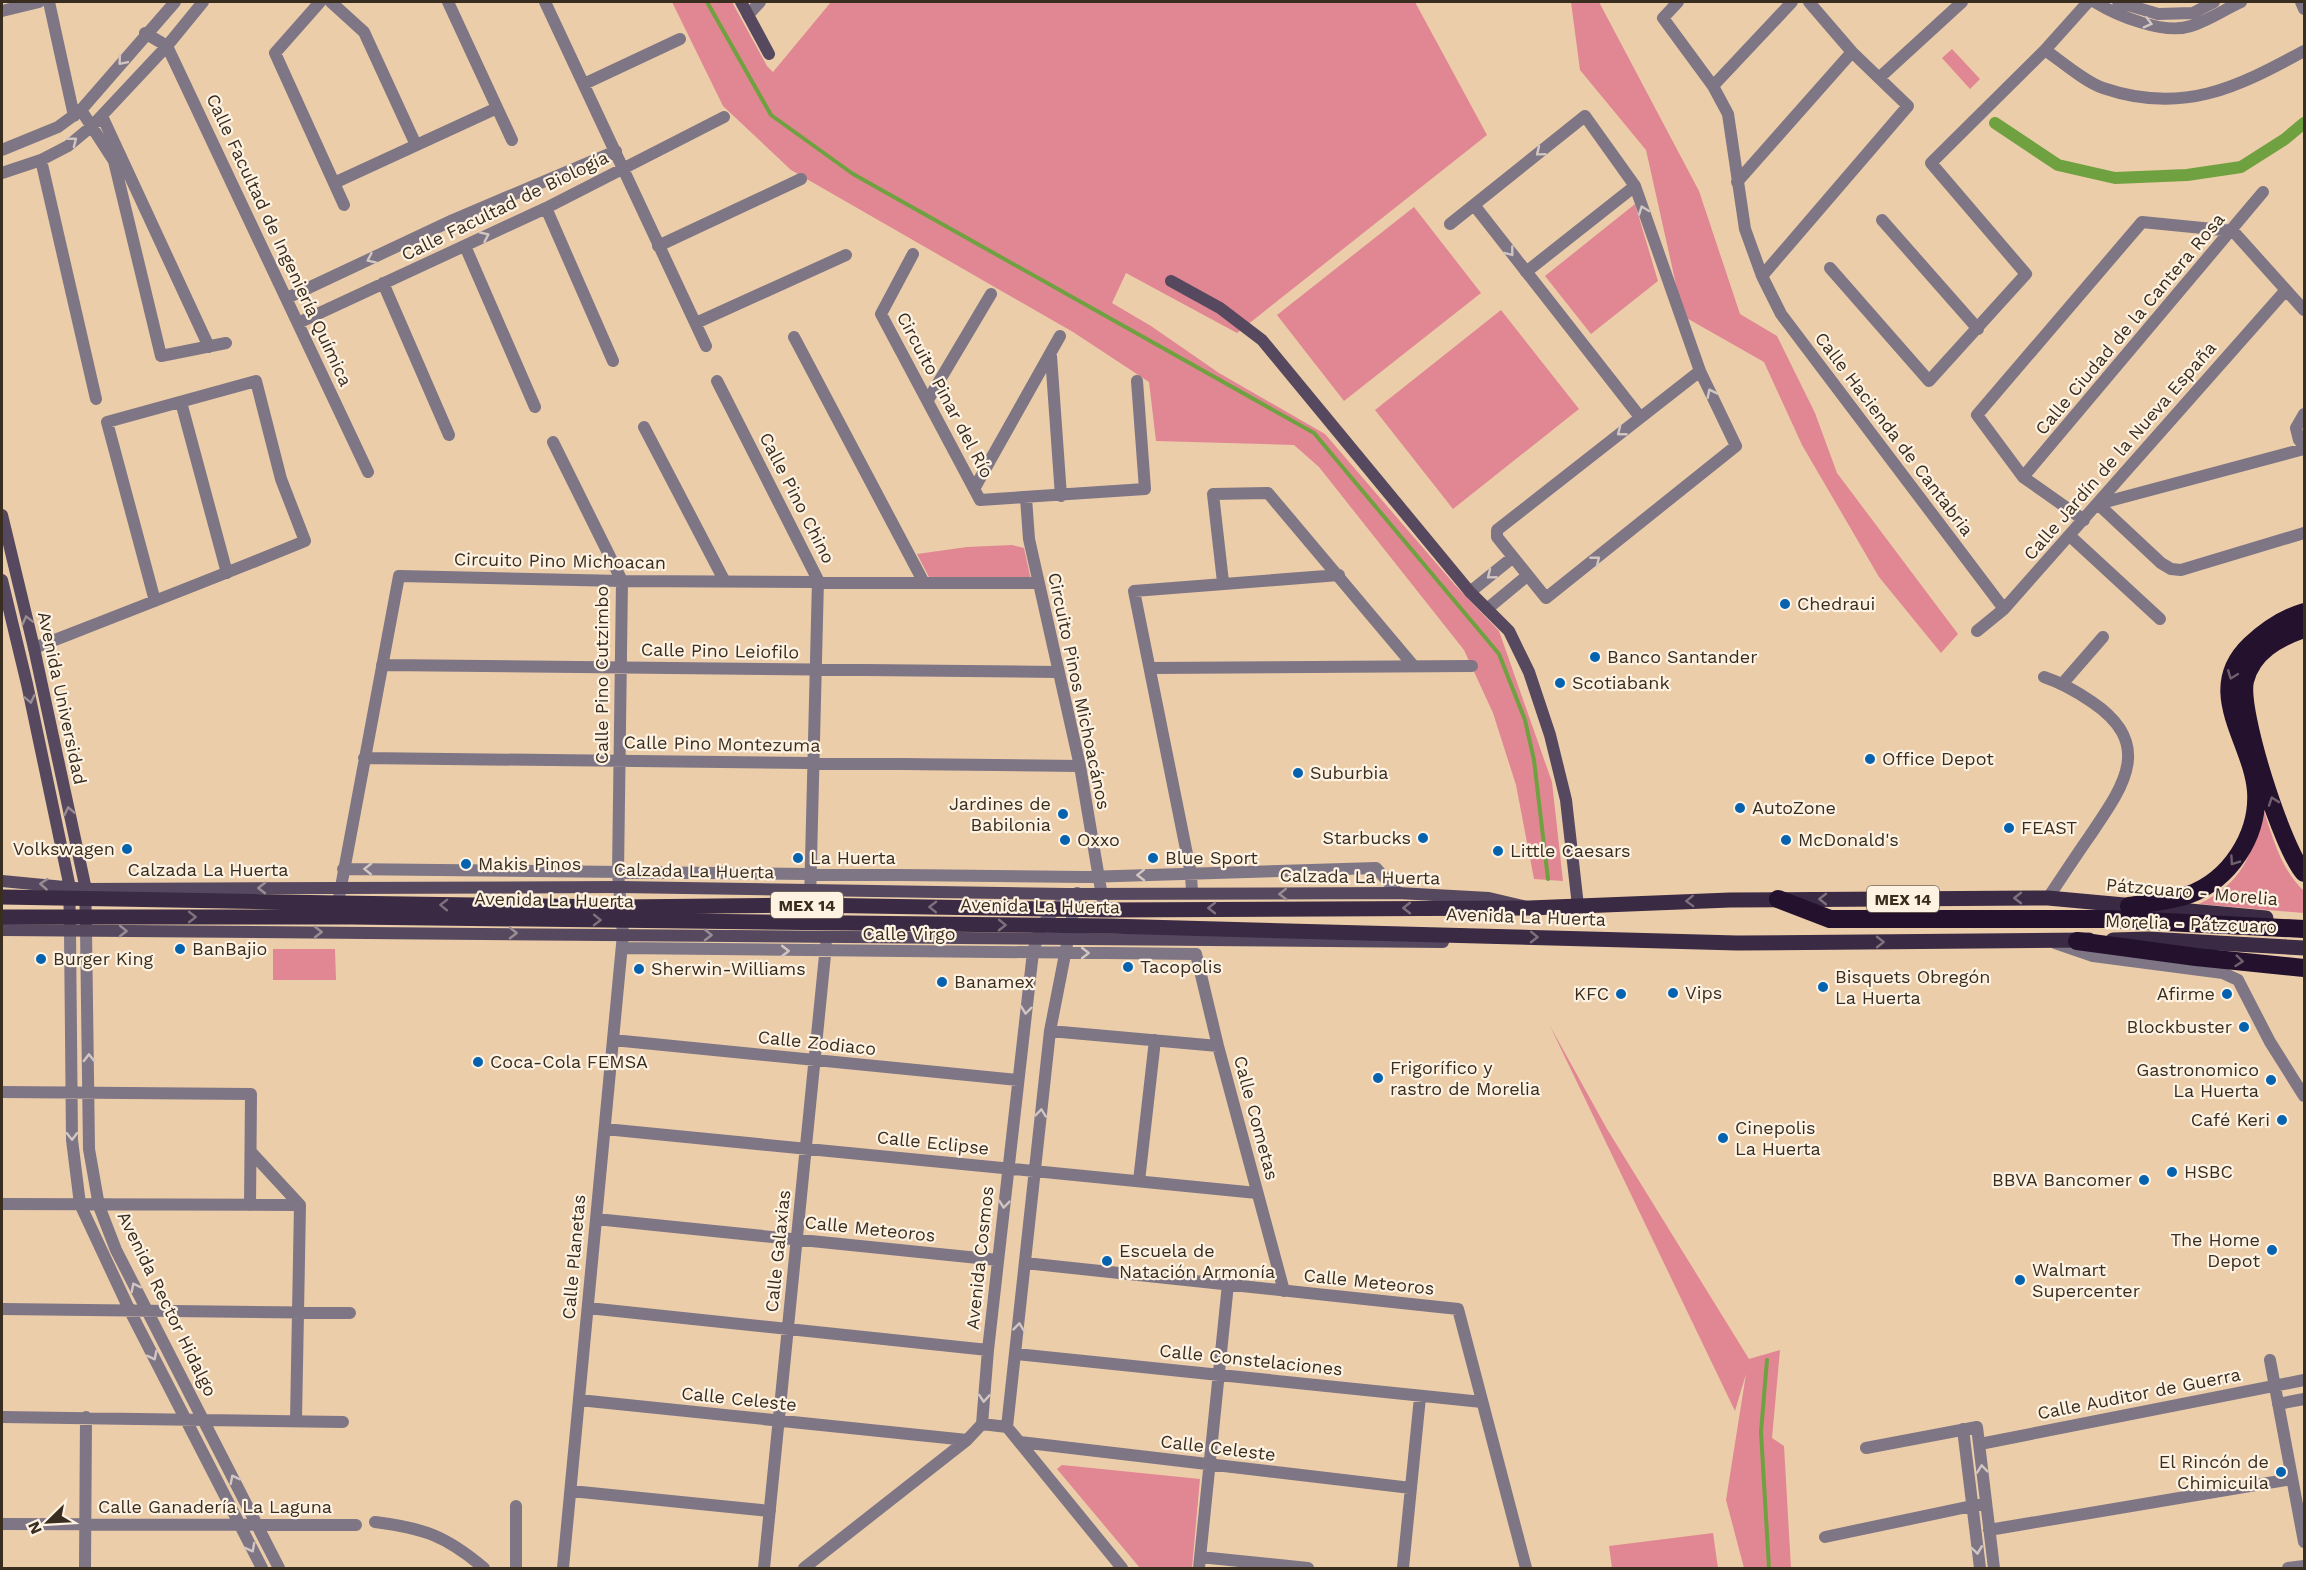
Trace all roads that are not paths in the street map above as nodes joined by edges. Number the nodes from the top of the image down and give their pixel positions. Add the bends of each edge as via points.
1 (39, 2) edge
2 (49, 2) edge
3 (175, 2) edge
4 (203, 2) edge
5 (320, 2) edge
6 (331, 2) edge
7 (448, 2) edge
8 (741, 2) edge
9 (760, 2) edge
10 (1678, 2) edge
11 (1792, 2) edge
12 (1809, 2) edge
13 (1962, 2) edge
14 (2088, 2) edge
15 (2095, 2) edge
16 (2118, 2) edge
17 (2214, 2) edge
18 (2241, 2) edge
19 (2301, 2) edge
20 (550, 3) edge
21 (2304, 9) edge
22 (2, 11) edge
23 (748, 15) junction
24 (145, 33) junction
25 (680, 39) dead end
26 (167, 46) junction
27 (2045, 50) junction
28 (2304, 51) edge
29 (1852, 52) junction
30 (769, 54) dead end
31 (1879, 78) junction
32 (584, 84) junction
33 (1713, 87) junction
34 (497, 108) junction
35 (77, 113) junction
36 (102, 116) junction
37 (724, 117) dead end
38 (92, 126) junction
39 (512, 140) dead end
40 (416, 145) junction
41 (2, 150) edge
42 (616, 151) junction
43 (118, 159) junction
44 (41, 160) junction
45 (624, 168) junction
46 (2, 173) edge
47 (801, 179) dead end
48 (1737, 182) junction
49 (334, 183) junction
50 (1635, 186) junction
51 (2263, 192) dead end
52 (344, 205) dead end
53 (1474, 205) junction
54 (546, 208) junction
55 (1882, 220) dead end
56 (1450, 224) dead end
57 (2233, 231) junction
58 (465, 246) junction
59 (658, 246) junction
60 (913, 254) dead end
61 (846, 255) dead end
62 (1830, 268) dead end
63 (1526, 272) junction
64 (1762, 276) junction
65 (1171, 281) dead end
66 (382, 284) junction
67 (2285, 291) junction
68 (991, 294) dead end
69 (287, 298) junction
70 (2304, 310) edge
71 (298, 323) junction
72 (696, 323) junction
73 (1978, 329) junction
74 (1060, 336) dead end
75 (794, 337) dead end
76 (226, 343) dead end
77 (209, 346) junction
78 (706, 346) dead end
79 (1051, 354) junction
80 (613, 360) dead end
81 (1700, 371) junction
82 (717, 381) dead end
83 (1137, 381) dead end
84 (96, 399) dead end
85 (928, 400) junction
86 (181, 402) junction
87 (535, 407) dead end
88 (2304, 414) edge
89 (1640, 417) junction
90 (644, 427) dead end
91 (449, 435) dead end
92 (553, 442) dead end
93 (2304, 447) edge
94 (368, 472) dead end
95 (2023, 477) junction
96 (974, 489) junction
97 (1061, 496) junction
98 (1026, 498) junction
99 (2098, 504) junction
100 (2, 515) edge
101 (2084, 520) junction
102 (2304, 533) edge
103 (2070, 536) junction
104 (1512, 558) junction
105 (222, 575) junction
106 (1339, 575) junction
107 (1527, 576) junction
108 (2, 580) edge
109 (724, 580) junction
110 (818, 580) junction
111 (622, 581) junction
112 (923, 581) junction
113 (1223, 582) junction
114 (1038, 583) junction
115 (1470, 592) junction
116 (155, 601) junction
117 (1487, 609) junction
118 (2004, 609) junction
119 (2304, 612) edge
120 (2160, 619) dead end
121 (2304, 629) edge
122 (1977, 630) dead end
123 (2103, 637) dead end
124 (34, 648) junction
125 (1412, 664) junction
126 (382, 665) junction
127 (1472, 666) dead end
128 (622, 668) junction
129 (1151, 668) junction
130 (817, 670) junction
131 (1058, 672) junction
132 (2044, 677) dead end
133 (2063, 683) junction
134 (364, 758) junction
135 (620, 761) junction
136 (815, 763) junction
137 (1080, 766) junction
138 (343, 869) junction
139 (618, 873) junction
140 (809, 873) junction
141 (2304, 873) edge
142 (1191, 874) junction
143 (1098, 876) junction
144 (2, 881) edge
145 (620, 887) junction
146 (69, 892) junction
147 (1192, 892) junction
148 (1398, 893) junction
149 (85, 894) junction
150 (1072, 894) junction
151 (1102, 894) junction
152 (339, 896) junction
153 (2, 897) edge
154 (810, 898) junction
155 (2048, 898) junction
156 (1778, 899) junction
157 (2076, 901) joint
158 (1578, 906) junction
159 (2129, 906) junction
160 (1529, 908) junction
161 (1052, 909) junction
162 (1072, 910) junction
163 (1105, 910) junction
164 (2, 917) edge
165 (622, 920) junction
166 (2304, 921) edge
167 (70, 924) junction
168 (86, 924) junction
169 (1108, 926) junction
170 (2304, 929) edge
171 (2, 930) edge
172 (828, 930) junction
173 (1067, 933) junction
174 (1475, 935) junction
175 (1037, 939) junction
176 (2048, 940) junction
177 (2077, 941) junction
178 (622, 948) junction
179 (2304, 948) edge
180 (825, 951) junction
181 (1064, 953) junction
182 (1196, 954) joint
183 (2304, 968) edge
184 (72, 1007) junction
185 (88, 1008) junction
186 (1050, 1031) junction
187 (613, 1040) junction
188 (1155, 1040) junction
189 (1218, 1046) junction
190 (814, 1062) junction
191 (1018, 1080) junction
192 (2, 1092) edge
193 (73, 1093) junction
194 (90, 1093) junction
195 (2304, 1096) edge
196 (604, 1129) junction
197 (806, 1149) junction
198 (252, 1153) junction
199 (1008, 1168) junction
200 (1035, 1171) junction
201 (1139, 1181) junction
202 (1257, 1192) junction
203 (2, 1204) edge
204 (80, 1204) junction
205 (250, 1205) junction
206 (300, 1205) junction
207 (99, 1206) junction
208 (596, 1220) junction
209 (797, 1240) junction
210 (998, 1260) junction
211 (1025, 1263) junction
212 (1228, 1284) junction
213 (1284, 1290) junction
214 (588, 1308) junction
215 (2, 1309) edge
216 (130, 1311) junction
217 (147, 1311) junction
218 (297, 1312) junction
219 (350, 1313) dead end
220 (788, 1329) junction
221 (988, 1350) junction
222 (1016, 1354) junction
223 (2271, 1360) dead end
224 (1219, 1373) junction
225 (2304, 1380) edge
226 (2274, 1386) junction
227 (1420, 1397) junction
228 (2304, 1399) edge
229 (579, 1400) junction
230 (1482, 1402) junction
231 (2278, 1404) junction
232 (2, 1417) edge
233 (86, 1417) junction
234 (184, 1417) junction
235 (203, 1418) junction
236 (296, 1420) junction
237 (779, 1421) junction
238 (343, 1422) dead end
239 (982, 1424) junction
240 (1006, 1427) junction
241 (1964, 1429) junction
242 (967, 1440) junction
243 (1020, 1442) junction
244 (1980, 1444) junction
245 (1866, 1448) dead end
246 (1210, 1466) junction
247 (2292, 1479) junction
248 (1411, 1488) junction
249 (571, 1491) junction
250 (1986, 1503) junction
251 (1971, 1505) junction
252 (516, 1506) dead end
253 (770, 1511) junction
254 (375, 1522) dead end
255 (2, 1524) edge
256 (85, 1524) junction
257 (239, 1525) junction
258 (257, 1525) junction
259 (356, 1525) dead end
260 (1989, 1530) junction
261 (1825, 1537) dead end
262 (2304, 1542) edge
263 (1200, 1563) edge
264 (2304, 1566) edge
265 (85, 1569) edge
266 (262, 1569) edge
267 (279, 1569) edge
268 (484, 1569) edge
269 (516, 1569) edge
270 (563, 1569) edge
271 (764, 1569) edge
272 (804, 1569) edge
273 (1122, 1569) edge
274 (1308, 1569) edge
275 (1403, 1569) edge
276 (1526, 1569) edge
277 (1980, 1569) edge
278 (1994, 1569) edge
279 (2288, 1569) edge

1 - 22 street
2 - 35 street
3 - 24 street
4 - 26 street
5 - 49 street via 275,53
6 - 40 street via 364,32
7 - 34 street
8 - 23 street
9 - 23 street
10 - 33 street, Calle Hacienda de Cantabria via 1663,18
11 - 33 street
12 - 29 street
13 - 31 street
14 - 27 street
15 -> 18 street via 2113,13 2154,26 2190,27
16 - 17 street via 2158,14 2193,13
19 - 21 street
20 - 32 street
23 - 30 street
24 - 26 street
24 -> 35 street
25 - 32 street
26 - 36 street
26 - 69 street, Calle Facultad de Ingenierίa Quίmica
27 - 28 street via 2102,88 2149,97 2190,99 2225,90
27 - 73 street via 1931,163 2026,274
29 - 31 street
29 - 48 street
31 - 64 street via 1908,106
32 - 42 street
33 - 48 street, Calle Hacienda de Cantabria via 1728,114
34 - 39 street
34 - 40 street
35 - 38 street
35 - 41 street via 38,137
36 - 38 street
36 - 43 street
37 - 45 street, Calle Facultad de Biología
38 - 43 street
44 -> 38 street via 68,146
40 - 49 street
42 - 45 street
42 -> 69 street, Calle Facultad de Biología via 453,219
43 - 77 street
43 - 77 street via 161,356
44 - 46 street
44 - 84 street
45 - 54 street, Calle Facultad de Biología
45 - 59 street
47 - 59 street
48 - 64 street, Calle Hacienda de Cantabria via 1745,229
49 - 52 street
50 -> 53 street via 1585,116
50 - 63 street
81 -> 50 street
51 - 57 street, Calle Ciudad de la Cantera Rosa
53 - 56 street
53 -> 63 street
58 -> 54 street, Calle Facultad de Biología
54 - 80 street
55 - 73 street
57 - 67 street
57 - 95 street, Calle Ciudad de la Cantera Rosa
57 - 95 street via 2142,222 1977,415
58 - 66 street, Calle Facultad de Biología
58 - 87 street
59 - 72 street
60 - 85 street, Circuito Pinar del Río via 881,314
61 - 72 street
62 - 73 street via 1929,381
63 - 89 street
64 - 118 street, Calle Hacienda de Cantabria via 1781,314
65 - 115 street via 1220,308 1262,340
66 - 71 street, Calle Facultad de Biología
66 - 91 street
67 - 70 street
67 - 99 street, Calle Jardín de la Nueva España
68 - 85 street
69 - 71 street, Calle Facultad de Ingenierίa Quίmica
71 - 94 street, Calle Facultad de Ingenierίa Quίmica
72 - 78 street
74 - 79 street
75 - 112 street
76 - 77 street
79 - 96 street
79 - 97 street
81 - 89 street
107 -> 81 street via 1543,596 1551,597 1736,446
82 - 110 street, Calle Pino Chino
83 - 97 street, Circuito Pinar del Río via 1145,489
85 - 96 street, Circuito Pinar del Río
86 - 105 street
86 - 105 street via 256,381 281,479 305,541
86 - 116 street via 107,422
88 - 93 street via 2296,428
89 -> 104 street via 1496,533
90 - 109 street
92 - 111 street, Calle Pino Cutzimbo
93 - 99 street
95 - 101 street
96 - 98 street, Circuito Pinar del Río via 980,500
97 - 98 street, Circuito Pinar del Río
98 - 114 street, Circuito Pinos Michoacános
99 - 101 street, Calle Jardín de la Nueva España
99 - 102 street via 2171,569 2181,570
124 -> 100 street, Avenida Universidad
101 - 103 street, Calle Jardín de la Nueva España
103 - 118 street, Calle Jardín de la Nueva España
103 - 120 street
104 - 107 street
104 -> 115 street
105 - 116 street
106 - 113 street
106 - 113 street via 1268,493 1213,494
106 - 125 street
107 - 117 street
108 -> 146 street, Avenida Universidad
109 - 110 street, Circuito Pino Michoacan
109 - 111 street, Circuito Pino Michoacan
110 - 112 street, Circuito Pino Michoacan
110 - 130 street, Calle Pino Chino
111 - 126 street, Circuito Pino Michoacan via 399,576
111 - 128 street, Calle Pino Cutzimbo
112 - 114 street, Circuito Pino Michoacan
113 - 129 street via 1134,591
114 - 131 street, Circuito Pinos Michoacános
115 - 117 street
116 - 124 street
117 - 158 street via 1509,631 1529,672 1550,735 1566,800
118 - 122 street, Calle Jardín de la Nueva España
119 -> 159 highway via 2262,633 2245,649 2228,686 2229,704 2256,790 2253,820 2240,853 2228,870 2188,895
141 -> 121 highway via 2278,818 2244,702 2245,682 2263,651
123 - 133 street
149 -> 124 street, Avenida Universidad
125 - 127 street
125 - 129 street
126 - 128 street, Calle Pino Leiofilo
126 - 134 street, Circuito Pino Michoacan
128 - 130 street, Calle Pino Leiofilo
128 - 135 street, Calle Pino Cutzimbo
129 - 142 street
130 - 131 street, Calle Pino Leiofilo
130 - 136 street, Calle Pino Chino
131 - 137 street, Circuito Pinos Michoacános
132 - 133 street
133 - 155 street via 2111,715 2127,741 2128,766 2118,795
134 - 135 street, Calle Pino Montezuma
134 - 138 street, Circuito Pino Michoacan
135 - 136 street, Calle Pino Montezuma
135 - 139 street, Calle Pino Cutzimbo
136 - 137 street, Calle Pino Montezuma
136 - 140 street, Calle Pino Chino
137 - 143 street, Circuito Pinos Michoacános
139 -> 138 street, Calzada La Huerta
138 - 152 street, Circuito Pino Michoacan
139 - 140 street, Calzada La Huerta
139 - 145 street, Calle Pino Cutzimbo
140 - 143 street, Calzada La Huerta
140 - 154 street, Calle Pino Chino
142 -> 143 street, Calzada La Huerta
142 - 147 street
142 - 148 street, Calzada La Huerta via 1376,868
143 - 151 street, Circuito Pinos Michoacános
146 -> 144 street
145 - 152 street, Calzada La Huerta
145 - 154 street, Calzada La Huerta
145 - 165 street, Calle Pino Cutzimbo
146 - 149 main road, Avenida La Huerta / MEX 14
146 - 153 main road, Avenida La Huerta / MEX 14
146 - 167 street, Avenida Universidad
148 -> 147 street, Calzada La Huerta
147 - 151 street, Calzada La Huerta
148 - 160 street, Calzada La Huerta via 1500,900
152 -> 149 main road, Avenida La Huerta / MEX 14
149 - 168 street, Avenida Universidad
150 - 151 street, Calzada La Huerta
150 - 154 street, Calzada La Huerta
150 - 161 street, Avenida Cosmos
150 - 162 street
151 - 163 street, Circuito Pinos Michoacános
165 -> 152 main road, Avenida La Huerta / MEX 14
161 -> 154 main road, Avenida La Huerta / MEX 14
154 - 165 main road, Avenida La Huerta / MEX 14
155 -> 156 main road, Avenida La Huerta / MEX 14
155 - 157 main road, Avenida La Huerta / MEX 14
156 -> 158 main road, Avenida La Huerta / MEX 14
156 - 170 highway via 1830,919 2107,919
157 - 159 main road, Pátzcuaro - Morelia / MEX 14
158 - 160 main road, Avenida La Huerta / MEX 14
159 - 166 main road, Pátzcuaro - Morelia / MEX 14
160 -> 163 main road, Avenida La Huerta / MEX 14
161 - 162 main road, Avenida La Huerta / MEX 14
161 - 175 street, Avenida Cosmos
162 - 163 main road, Avenida La Huerta / MEX 14
162 - 173 street
163 - 169 street, Circuito Pinos Michoacános
164 - 167 main road, Avenida La Huerta / MEX 14
168 -> 165 main road, Avenida La Huerta / MEX 14
165 -> 172 main road, Avenida La Huerta / MEX 14
165 - 178 street, Calle Planetas
167 - 168 main road, Avenida La Huerta / MEX 14
167 - 171 street
167 - 184 street, Avenida Rector Hidalgo
168 - 185 street, Avenida Rector Hidalgo
169 - 173 main road, Avenida La Huerta / MEX 14
169 - 174 main road, Avenida La Huerta / MEX 14
172 -> 175 main road, Avenida La Huerta / MEX 14
172 - 180 street, Calle Galaxias
173 - 174 street via 1440,942
173 - 175 main road, Avenida La Huerta / MEX 14
173 - 181 street
174 -> 176 main road, Avenida La Huerta / MEX 14 via 1737,943
175 - 180 street, Calle Virgo
175 - 181 street, Calle Virgo
175 -> 191 street, Avenida Cosmos
176 - 177 main road, Avenida La Huerta / MEX 14
176 - 195 street via 2093,956 2223,973 2238,981
177 - 179 main road, Morelia - Pátzcuaro / MEX 14 via 2148,939
177 -> 183 highway
178 -> 180 street, Calle Virgo
178 - 187 street, Calle Planetas
180 - 190 street, Calle Galaxias
181 -> 182 street, Calle Virgo
181 - 186 street
182 - 189 street, Calle Cometas
184 - 185 street
184 - 193 street, Avenida Rector Hidalgo
194 -> 185 street, Avenida Rector Hidalgo
186 - 188 street
200 -> 186 street
187 - 190 street, Calle Zodiaco
187 - 196 street, Calle Planetas
188 - 189 street
188 - 201 street
189 - 202 street, Calle Cometas
190 - 191 street, Calle Zodiaco
190 - 197 street, Calle Galaxias
191 - 199 street, Avenida Cosmos
192 - 193 street
193 - 194 street
193 -> 204 street, Avenida Rector Hidalgo via 72,1140
194 - 198 street via 251,1094
194 - 207 street, Avenida Rector Hidalgo via 89,1149
196 - 197 street, Calle Eclipse
196 - 208 street, Calle Planetas
197 - 199 street, Calle Eclipse
197 - 209 street, Calle Galaxias
198 - 205 street
198 - 206 street
199 - 200 street, Calle Eclipse
199 -> 210 street, Avenida Cosmos
200 - 201 street, Calle Eclipse
200 - 211 street
201 - 202 street, Calle Eclipse
202 - 213 street, Calle Cometas
203 - 204 street
204 - 207 street
204 - 216 street, Avenida Rector Hidalgo
205 - 206 street
205 - 207 street
206 - 218 street
217 -> 207 street, Avenida Rector Hidalgo
208 - 209 street, Calle Meteoros
208 - 214 street, Calle Planetas
209 - 210 street, Calle Meteoros
209 - 220 street, Calle Galaxias
210 - 221 street, Avenida Cosmos
211 - 212 street, Calle Meteoros
222 -> 211 street
212 - 213 street, Calle Meteoros
212 - 224 street
213 - 230 street, Calle Meteoros via 1458,1309
214 - 220 street
214 - 229 street, Calle Planetas
215 - 216 street
216 - 217 street
216 -> 234 street, Avenida Rector Hidalgo
217 - 218 street
217 - 235 street, Avenida Rector Hidalgo
218 - 219 street
218 - 236 street
220 - 221 street
220 - 237 street, Calle Galaxias
221 -> 239 street, Avenida Cosmos
222 - 224 street, Calle Constelaciones
222 - 240 street
223 - 226 street
224 - 227 street, Calle Constelaciones
224 - 246 street
225 - 226 street, Calle Auditor de Guerra
226 - 231 street
226 - 244 street, Calle Auditor de Guerra
227 - 230 street, Calle Constelaciones
227 - 248 street
228 - 231 street
229 - 237 street, Calle Celeste
229 - 249 street, Calle Planetas
230 - 276 street
231 - 247 street
232 - 233 street
233 - 234 street
233 - 256 street
234 - 235 street
234 - 257 street, Avenida Rector Hidalgo
235 - 236 street
258 -> 235 street, Avenida Rector Hidalgo
236 - 238 street
237 - 242 street, Calle Celeste
237 - 253 street, Calle Galaxias
239 - 240 street
239 - 242 street
240 - 243 street
241 - 244 street via 1977,1427
241 - 245 street
241 - 251 street
242 - 272 street
243 - 246 street, Calle Celeste
243 - 273 street
250 -> 244 street
246 - 248 street, Calle Celeste
246 - 263 street
247 - 260 street
247 - 262 street
248 - 275 street
249 - 253 street
249 - 270 street, Calle Planetas
250 - 251 street
250 - 260 street
251 - 261 street
251 -> 277 street
252 - 269 street
253 - 271 street, Calle Galaxias
254 - 268 street via 410,1526 444,1538
255 - 256 street, Calle Ganadería La Laguna
256 - 257 street, Calle Ganadería La Laguna
256 - 265 street
257 - 258 street, Calle Ganadería La Laguna
257 -> 266 street, Avenida Rector Hidalgo
258 - 259 street, Calle Ganadería La Laguna
258 - 267 street, Avenida Rector Hidalgo
260 - 278 street
263 - 274 street
264 - 279 street

